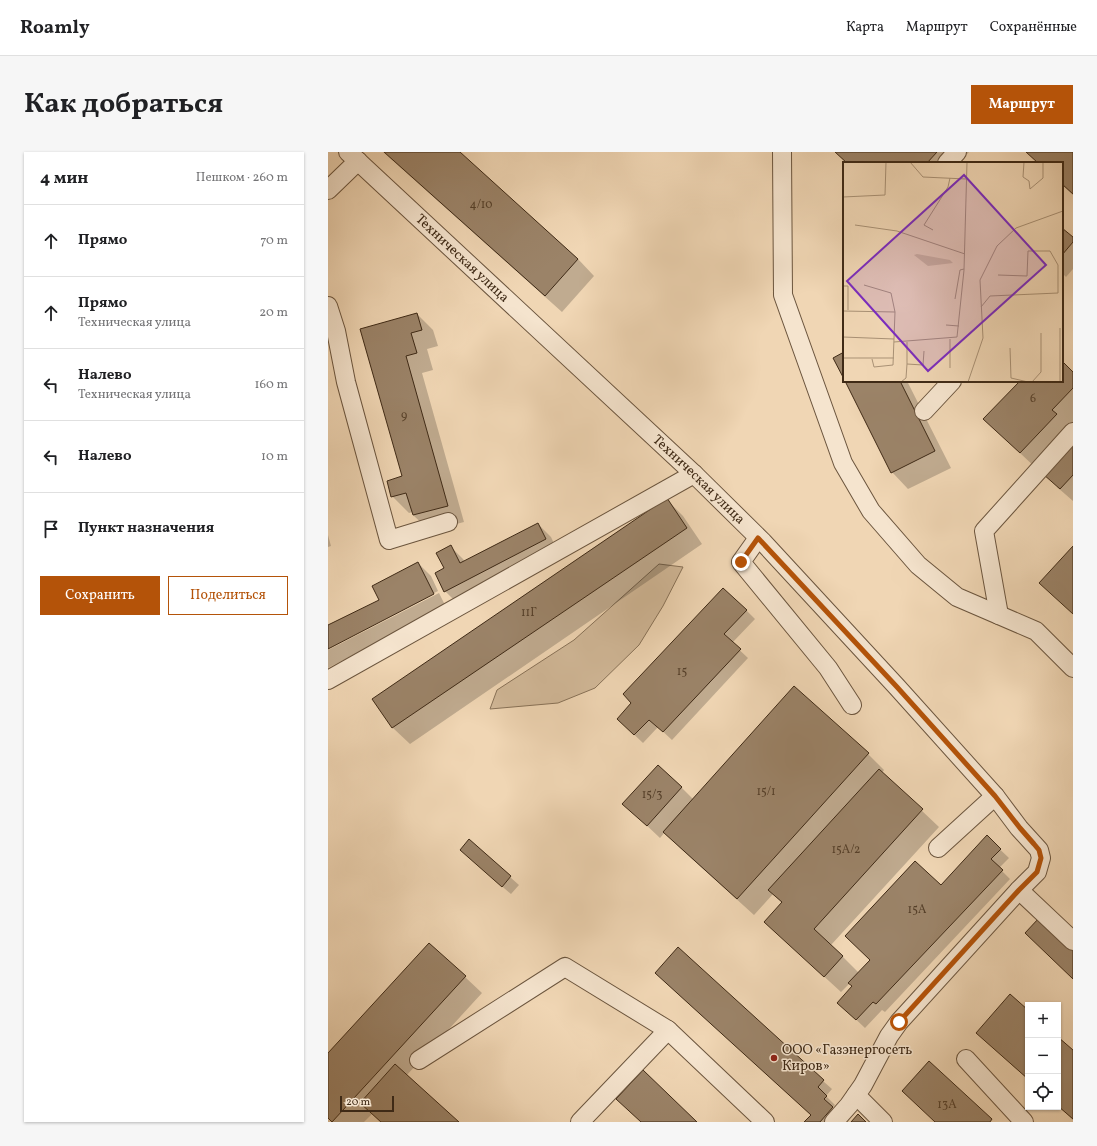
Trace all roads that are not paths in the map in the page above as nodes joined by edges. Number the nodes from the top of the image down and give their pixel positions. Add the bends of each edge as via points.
1 (782, 152) edge
2 (957, 152) edge
3 (353, 156) edge
4 (948, 162) edge
5 (328, 190) edge
6 (328, 306) edge
7 (951, 382) edge
8 (924, 411) dead end
9 (1073, 432) edge
10 (694, 474) junction
11 (448, 522) dead end
12 (758, 538) junction
13 (999, 614) junction
14 (1073, 668) edge
15 (328, 680) edge
16 (852, 704) dead end
17 (995, 796) junction
18 (938, 848) dead end
19 (1019, 890) junction
20 (1073, 941) edge
21 (668, 1030) junction
22 (966, 1059) dead end
23 (419, 1060) dead end
24 (856, 1095) junction
25 (580, 1122) edge
26 (765, 1122) edge
27 (834, 1122) edge
28 (883, 1122) edge
29 (1024, 1122) edge

1 - 13 lane via 783,295 843,463 871,511 918,565 957,597
2 - 4 lane
3 - 5 lane
3 - 10 lane, Техническая улица
6 - 11 lane via 389,540
7 - 8 lane
9 - 13 lane via 984,531
10 - 12 lane, Техническая улица
10 - 15 lane
12 - 16 lane via 741,562 828,668
12 - 17 lane, Техническая улица
13 - 14 lane via 1036,632
17 - 18 lane
17 - 19 lane, Техническая улица via 1039,850 1041,858 1037,872
19 - 20 lane
19 - 24 lane, Техническая улица via 899,1022
21 - 23 lane via 565,967
21 - 25 lane
21 - 26 lane
22 - 29 lane
24 - 27 lane, Техническая улица
24 - 28 lane

